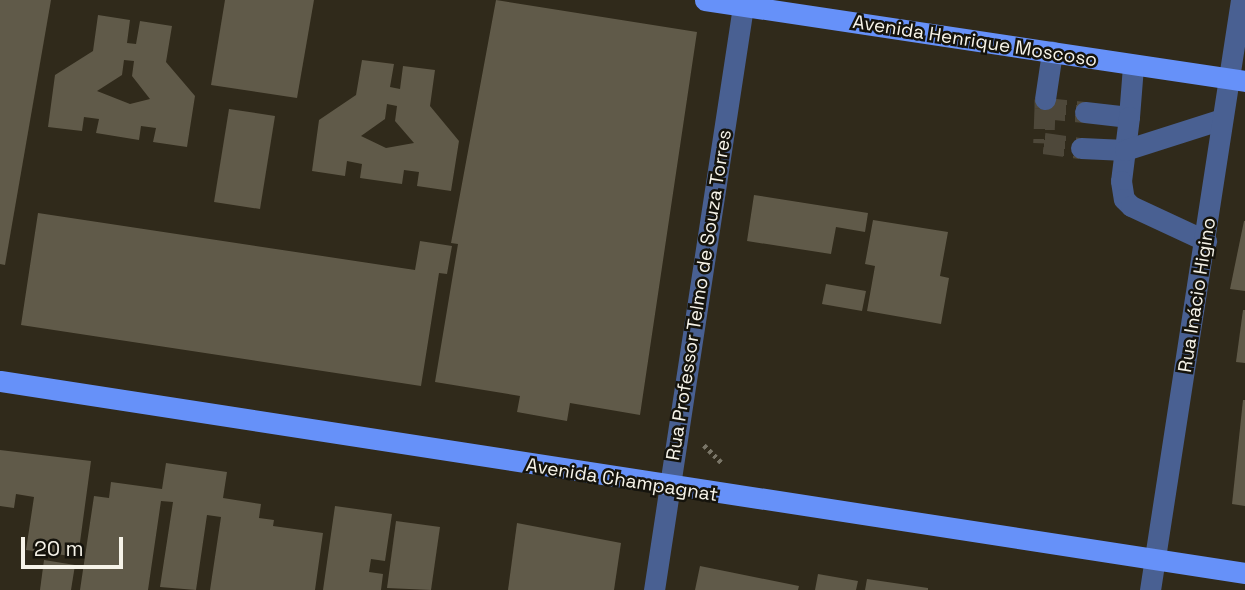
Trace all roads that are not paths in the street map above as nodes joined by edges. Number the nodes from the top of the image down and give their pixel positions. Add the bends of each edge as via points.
1 (705, 0) edge
2 (1241, 0) edge
3 (744, 3) edge
4 (1052, 52) junction
5 (1133, 66) junction
6 (1237, 80) edge
7 (1045, 99) tunnel mouth
8 (1085, 112) tunnel mouth
9 (1129, 117) junction
10 (1222, 119) junction
11 (1081, 148) tunnel mouth
12 (1125, 150) junction
13 (1206, 241) junction
14 (0, 381) edge
15 (670, 487) junction
16 (1155, 560) junction
17 (1245, 573) edge
18 (654, 590) edge
19 (1150, 590) edge

1 - 3 main road, Avenida Henrique Moscoso
2 - 6 street, Rua Inácio Higino
3 - 4 main road, Avenida Henrique Moscoso
3 - 15 street, Rua Professor Telmo de Souza Torres
4 - 5 main road, Avenida Henrique Moscoso
4 - 7 street
5 - 6 main road, Avenida Henrique Moscoso
5 - 9 street
6 - 10 street, Rua Inácio Higino
8 - 9 street
9 - 12 street
10 - 12 street
10 - 13 street, Rua Inácio Higino
11 - 12 street
12 - 13 street via 1124,199
13 - 16 street, Rua Inácio Higino
14 - 15 main road, Avenida Champagnat
15 - 16 main road, Avenida Champagnat
15 - 18 street, Rua Professor Telmo de Souza Torres
16 - 17 main road, Avenida Champagnat
16 - 19 street, Rua Inácio Higino

